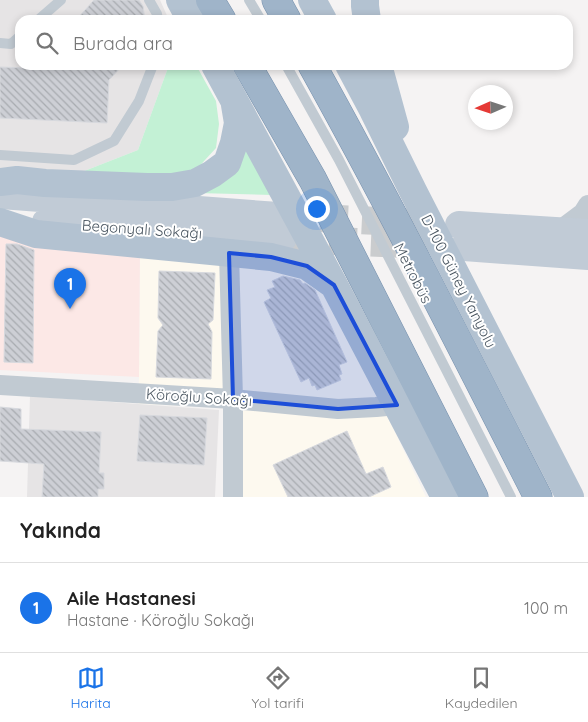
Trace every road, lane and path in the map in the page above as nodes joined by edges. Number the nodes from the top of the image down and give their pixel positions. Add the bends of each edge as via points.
1 (149, 0) edge
2 (180, 0) edge
3 (210, 0) edge
4 (249, 0) edge
5 (276, 0) edge
6 (312, 0) edge
7 (365, 0) edge
8 (53, 2) edge
9 (42, 15) edge
10 (158, 15) edge
11 (188, 15) edge
12 (219, 15) edge
13 (258, 15) edge
14 (284, 15) edge
15 (320, 15) edge
16 (367, 15) edge
17 (15, 41) edge
18 (0, 43) edge
19 (151, 70) edge
20 (218, 70) edge
21 (250, 70) edge
22 (289, 70) edge
23 (315, 70) edge
24 (352, 70) edge
25 (379, 70) edge
26 (234, 99) junction
27 (0, 155) edge
28 (0, 182) edge
29 (414, 191) junction
30 (0, 195) edge
31 (588, 205) edge
32 (0, 221) edge
33 (559, 231) junction
34 (588, 233) edge
35 (229, 253) junction
36 (588, 256) edge
37 (334, 285) junction
38 (0, 386) edge
39 (233, 399) junction
40 (397, 405) junction
41 (233, 497) edge
42 (445, 497) edge
43 (474, 497) edge
44 (511, 497) edge
45 (538, 497) edge
46 (570, 497) edge

1 - 10 lane
2 - 11 main road
3 - 12 highway
4 - 13 lane
5 - 14 highway
6 - 15 main road
7 - 16 main road
8 - 9 lane
17 - 18 lane via 12,44
19 - 27 lane via 139,101 114,141 74,160
20 - 26 main road
21 - 43 highway via 313,180
22 - 44 lane, Metrobüs
23 - 45 highway
24 - 29 main road, D-100 Güney Yanyolu
25 - 29 main road
26 - 28 main road via 238,123 227,163 195,183 147,187 17,180
26 - 37 main road
29 - 46 main road, D-100 Güney Yanyolu
30 - 32 main road, Begonyalı Sokağı via 281,227
31 - 33 street via 583,214
32 - 35 main road via 36,234
33 - 34 main road
33 - 36 main road via 462,236
35 - 37 main road via 271,257 307,266
35 - 39 street
37 - 40 main road
38 - 39 street, Köroğlu Sokağı
39 - 40 street, Köroğlu Sokağı via 338,408
39 - 41 street
40 - 42 main road

